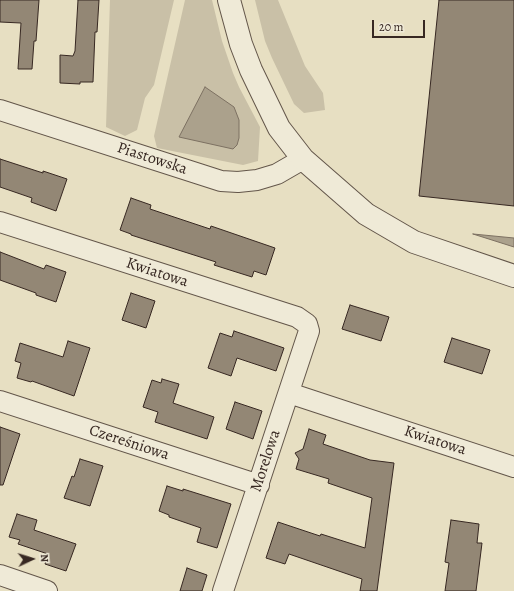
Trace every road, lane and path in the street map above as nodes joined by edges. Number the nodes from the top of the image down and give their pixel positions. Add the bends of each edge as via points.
1 (229, 0) edge
2 (0, 110) edge
3 (303, 158) junction
4 (0, 222) edge
5 (514, 276) edge
6 (309, 331) joint
7 (288, 393) junction
8 (0, 401) edge
9 (514, 467) edge
10 (259, 485) junction
11 (0, 575) edge
12 (47, 591) edge
13 (223, 591) edge

1 - 3 street via 251,70 279,128
2 - 3 street, Piastowska via 221,181 257,180 276,174
3 - 5 street via 366,214 414,242
4 - 6 street, Kwiatowa via 297,318 307,324
6 - 7 street, Morelowa
7 - 9 street, Kwiatowa
7 - 10 street, Morelowa
8 - 10 street, Czereśniowa
10 - 13 street, Morelowa
11 - 12 street

